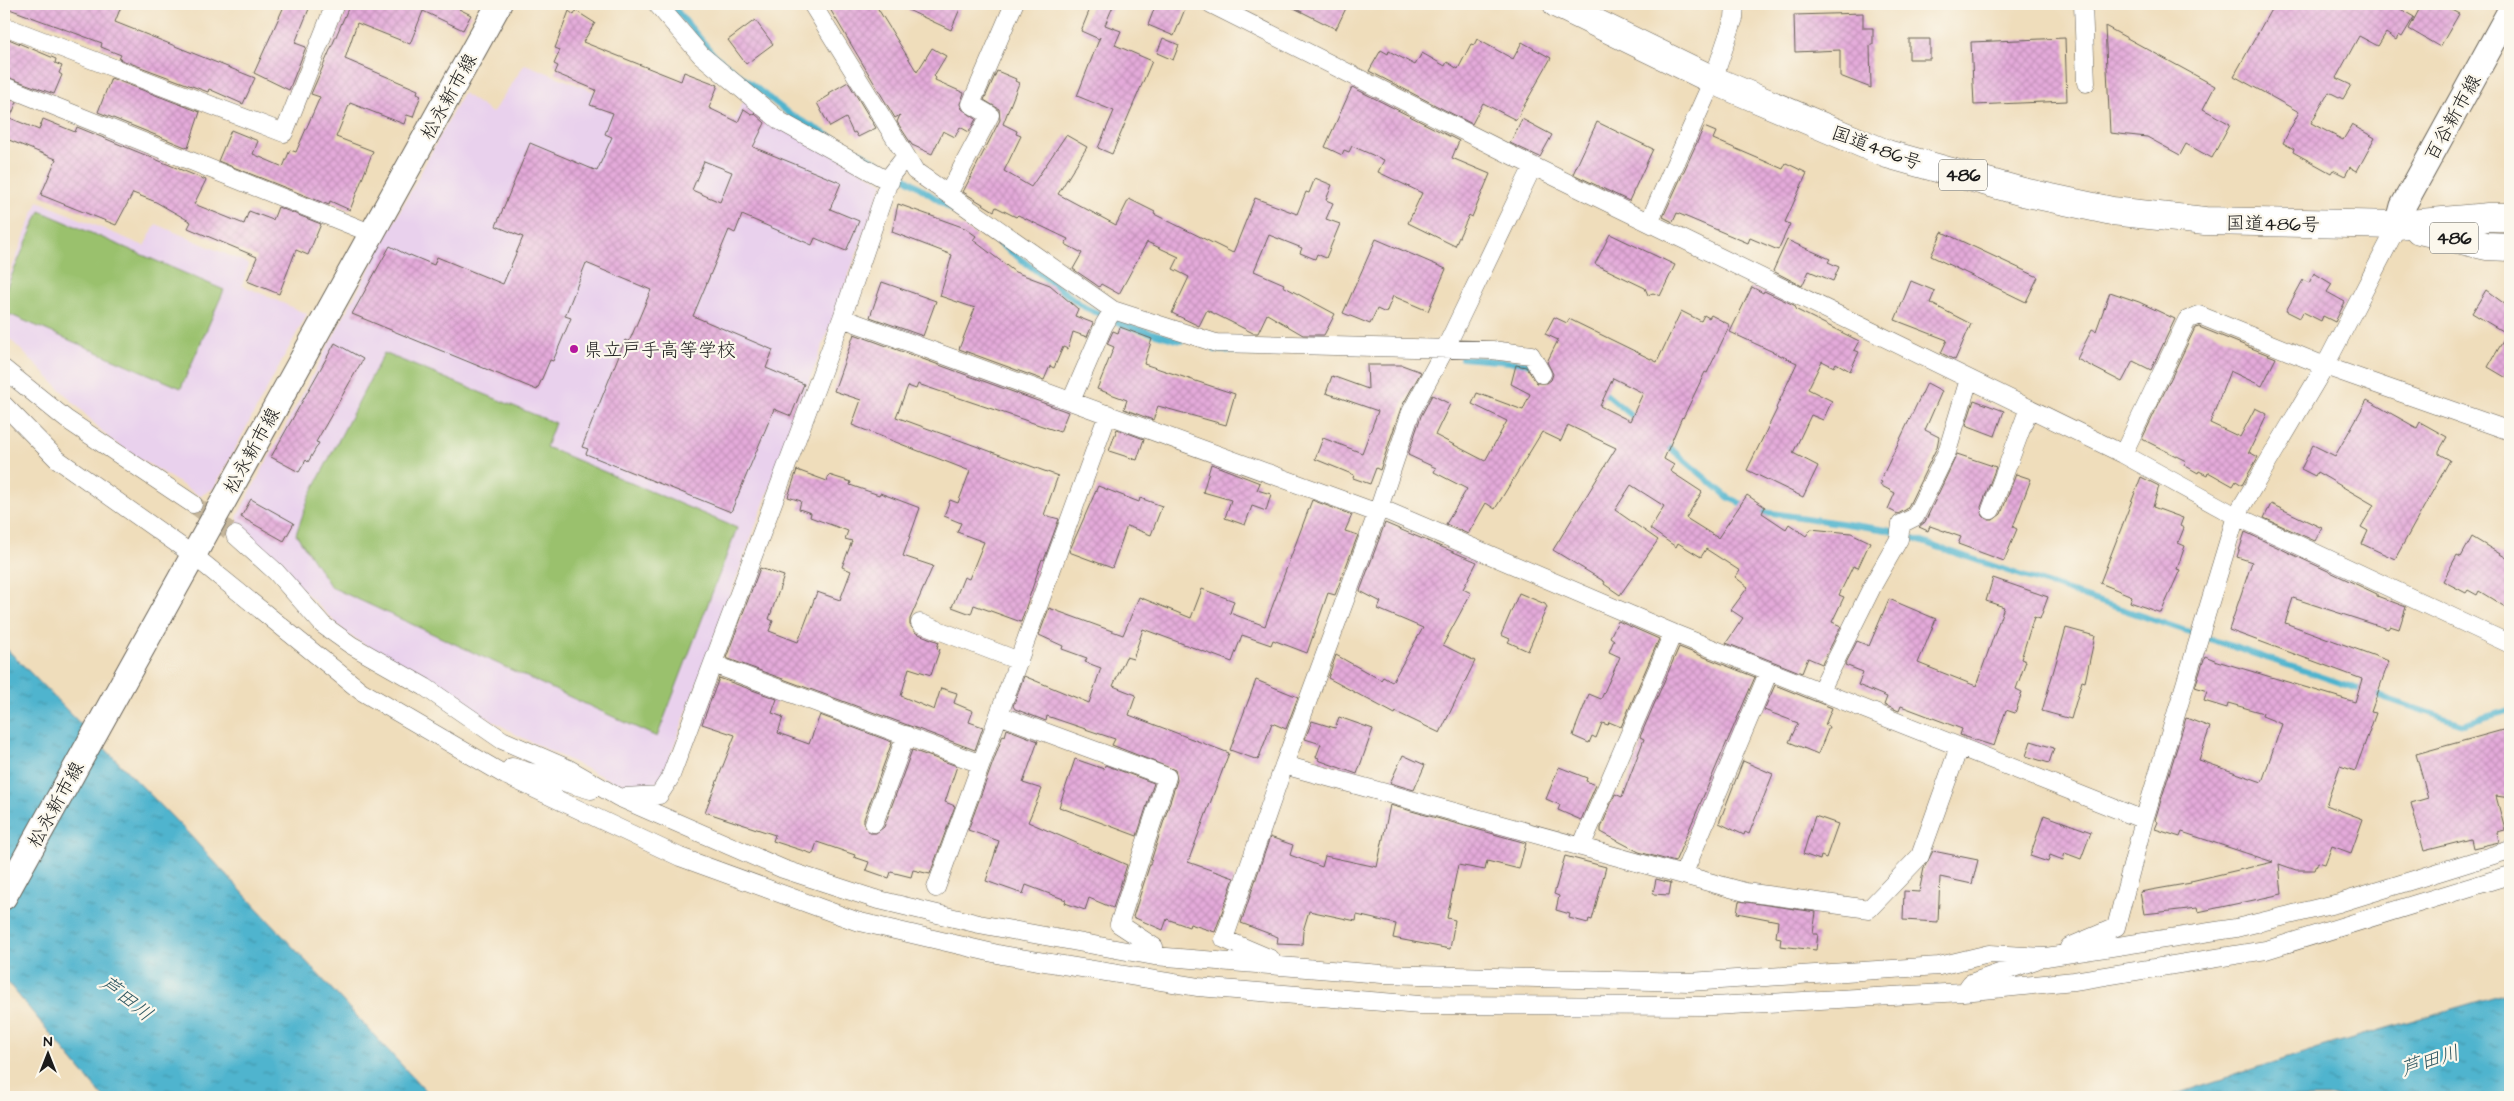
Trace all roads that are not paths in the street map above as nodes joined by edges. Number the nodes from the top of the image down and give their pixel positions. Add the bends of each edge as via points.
1 (335, 4) edge
2 (499, 4) edge
3 (657, 4) edge
4 (812, 4) edge
5 (1014, 4) edge
6 (1211, 4) edge
7 (1557, 4) edge
8 (1735, 4) edge
9 (2083, 4) edge
10 (2510, 11) edge
11 (4, 26) edge
12 (1713, 80) junction
13 (2086, 83) dead end
14 (4, 86) edge
15 (1534, 166) junction
16 (896, 170) junction
17 (948, 194) junction
18 (2510, 217) edge
19 (1649, 222) junction
20 (2398, 225) junction
21 (373, 234) junction
22 (2510, 247) edge
23 (842, 318) junction
24 (1108, 318) junction
25 (1445, 349) junction
26 (2325, 366) junction
27 (4, 369) edge
28 (1542, 374) dead end
29 (1969, 379) junction
30 (1071, 401) junction
31 (4, 405) edge
32 (2029, 408) junction
33 (1108, 414) junction
34 (2510, 431) edge
35 (2123, 454) junction
36 (193, 504) tunnel mouth
37 (1991, 510) dead end
38 (1378, 511) junction
39 (2236, 516) junction
40 (235, 535) tunnel mouth
41 (188, 565) junction
42 (920, 623) dead end
43 (1673, 633) junction
44 (2510, 644) edge
45 (1019, 662) junction
46 (713, 664) junction
47 (1769, 671) junction
48 (1820, 692) junction
49 (999, 716) junction
50 (906, 736) junction
51 (1959, 747) junction
52 (981, 764) junction
53 (1284, 765) junction
54 (505, 775) junction
55 (618, 797) junction
56 (2144, 820) junction
57 (874, 823) dead end
58 (1581, 847) junction
59 (2510, 850) edge
60 (1683, 875) junction
61 (2510, 875) edge
62 (936, 888) dead end
63 (4, 896) edge
64 (1154, 956) junction
65 (2046, 957) junction
66 (1281, 964) junction
67 (1963, 992) junction

1 - 11 street via 284,133
2 - 21 main road, 松永新市線
3 - 16 street via 701,55 780,121
4 - 16 street
5 - 17 street via 972,104 990,115
6 - 15 street
7 - 12 highway, 国道486号 / 486
8 - 12 street via 1734,18
9 - 13 street
10 - 20 main road, 百谷新市線 via 2403,206
12 - 19 street
12 - 20 highway, 国道486号 / 486 via 1887,154 2024,192 2103,209 2205,221
14 - 21 street
15 - 19 street
15 - 25 street
16 - 17 street via 915,171
16 - 23 street
17 - 24 street
18 - 20 highway, 国道486号 / 486
19 - 29 street
20 - 22 highway, 国道486号 / 486 via 2486,246
20 - 26 street
21 - 41 main road, 松永新市線
23 - 30 street
23 - 46 street
24 - 25 street via 1216,343
24 - 30 street
25 - 28 street via 1531,355
25 - 38 street via 1411,412
26 - 34 street
26 - 35 street via 2200,315 2187,320
26 - 39 street
27 - 36 street via 66,419
29 - 32 street
29 - 48 street via 1947,452 1915,517 1900,532
30 - 33 street
31 - 41 street via 58,459
32 - 35 street
32 - 37 street
33 - 38 street
33 - 45 street
35 - 39 street
38 - 43 street via 1387,511
38 - 53 street
39 - 44 street
39 - 56 street
40 - 55 street via 276,572 323,625 351,645 425,687 502,740 569,769
41 - 54 street via 361,691
41 - 63 main road, 松永新市線
42 - 45 street
43 - 47 street
43 - 58 street
45 - 49 street
46 - 50 street
46 - 55 street via 670,778 659,796
47 - 48 street
47 - 60 street
48 - 51 street
49 - 52 street
49 - 64 street via 1167,777 1119,924 1154,947
50 - 52 street
50 - 57 street
51 - 56 street
51 - 60 street via 1920,856 1869,909 1745,892
52 - 62 street
53 - 58 street
53 - 66 street via 1224,938
54 - 55 street via 512,767
54 - 67 street via 680,858 856,921 1002,955 1198,987 1420,1005 1712,1006
55 - 64 street via 783,870 875,899 979,924
56 - 65 street via 2116,927
58 - 60 street
59 - 65 street via 2339,903 2236,928
61 - 67 street via 2266,950 2074,980
64 - 66 street
65 - 66 street via 1989,954 1939,966 1689,982 1382,974
65 - 67 street via 1971,983

